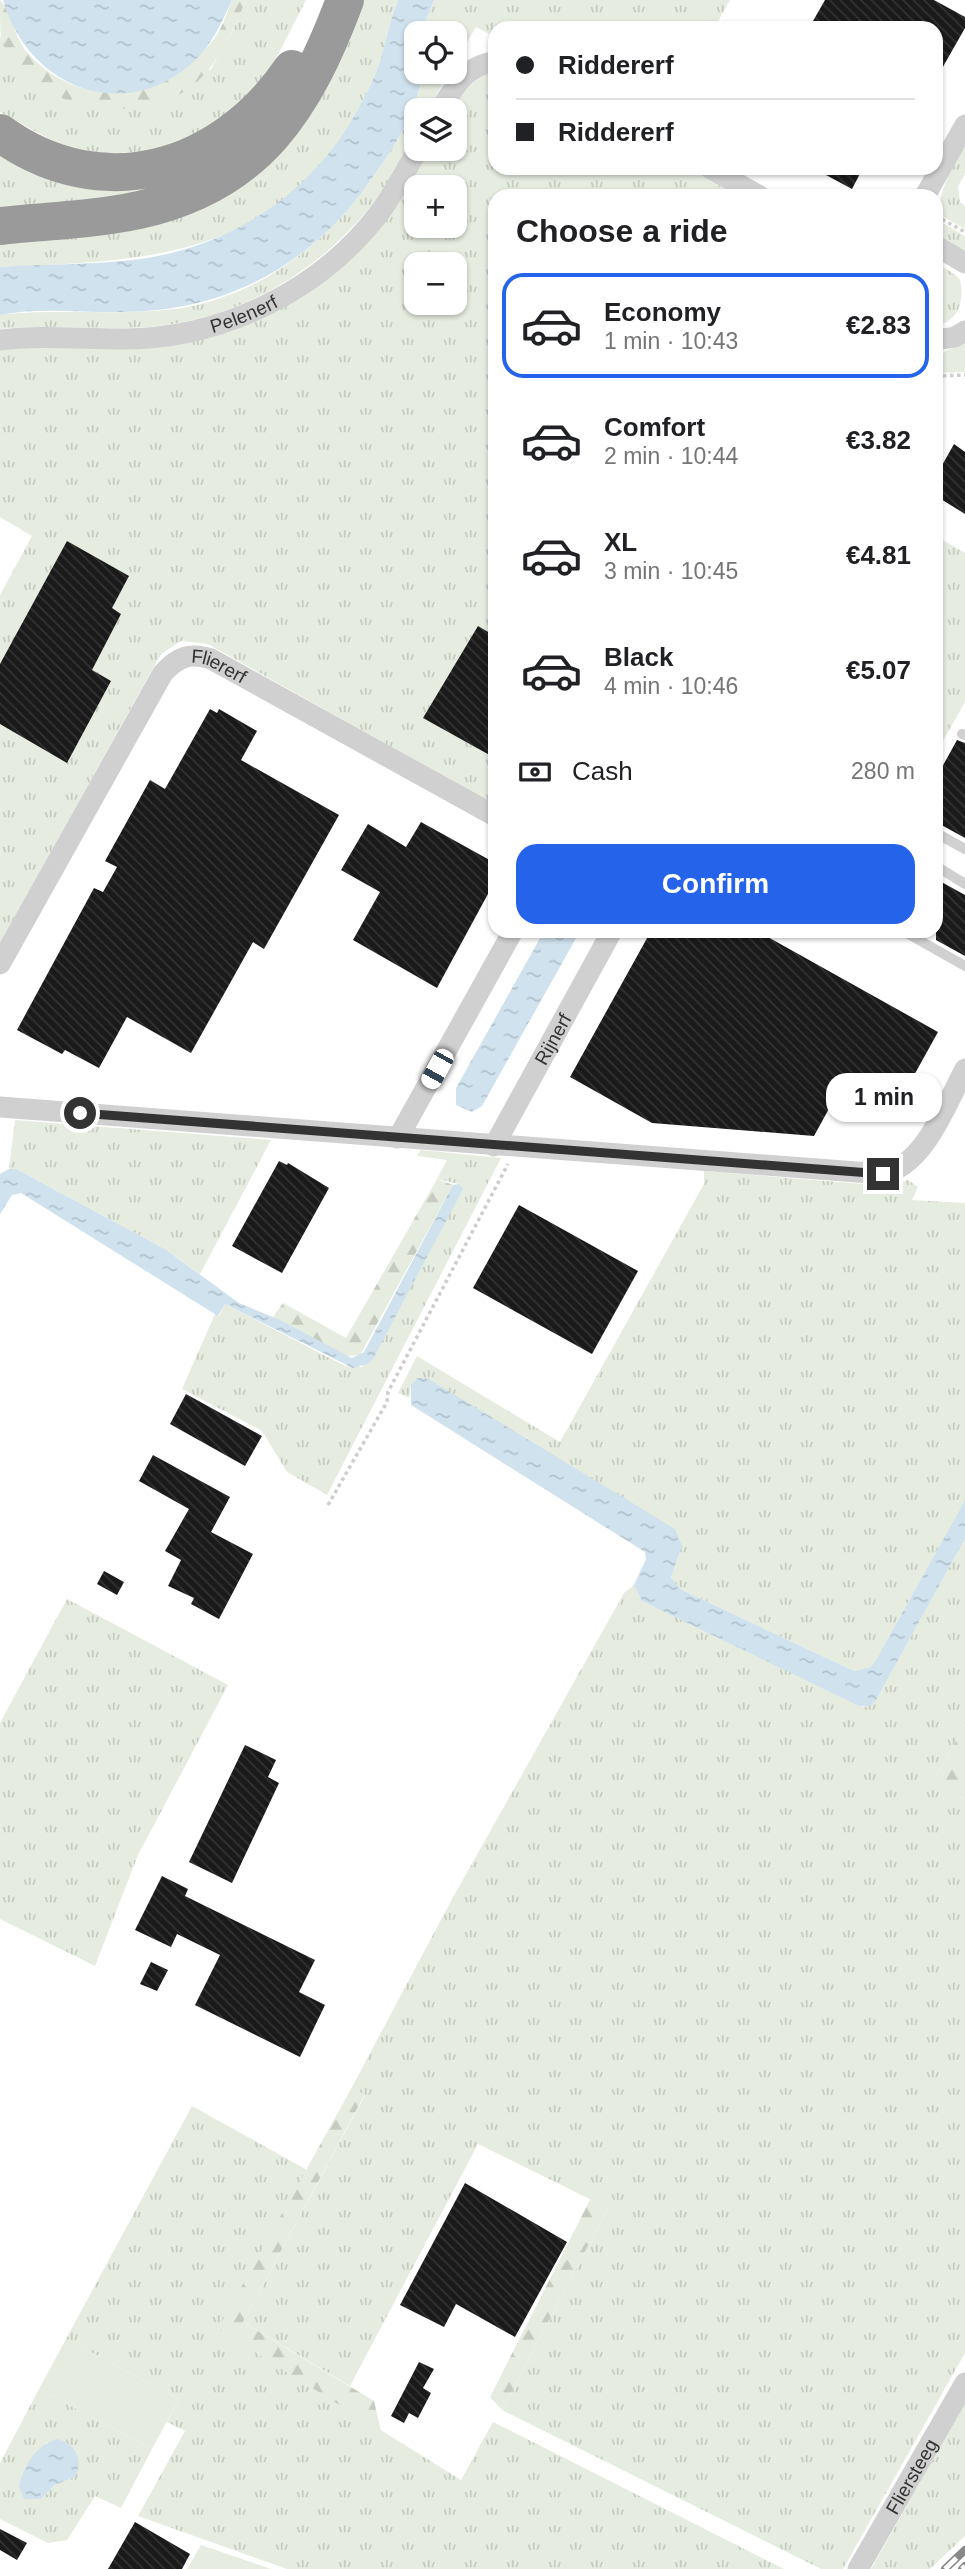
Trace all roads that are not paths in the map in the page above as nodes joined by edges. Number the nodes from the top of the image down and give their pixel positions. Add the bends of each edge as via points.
1 (323, 0) edge
2 (345, 0) edge
3 (488, 63) edge
4 (447, 98) edge
5 (965, 125) edge
6 (0, 133) edge
7 (411, 161) edge
8 (943, 164) edge
9 (722, 175) edge
10 (747, 189) edge
11 (0, 226) edge
12 (943, 250) edge
13 (965, 263) edge
14 (965, 331) edge
15 (0, 340) edge
16 (943, 340) edge
17 (488, 812) edge
18 (943, 837) edge
19 (965, 849) edge
20 (943, 870) edge
21 (965, 884) edge
22 (509, 938) edge
23 (608, 938) edge
24 (915, 938) edge
25 (0, 964) edge
26 (965, 966) edge
27 (965, 1069) edge
28 (0, 1107) edge
29 (398, 1138) junction
30 (504, 1146) junction
31 (965, 2383) edge
32 (858, 2569) edge

1 - 6 highway via 292,69 263,107 228,137 186,159 141,170 94,170 49,159
2 - 11 highway via 322,59 285,122 264,146 225,177 176,200 138,210
3 - 4 street via 465,74
5 - 8 street
7 - 15 street, Pelenerf via 383,208 350,246 299,286 262,307 179,333 121,339 62,335
9 - 10 street
12 - 13 street
14 - 16 street
17 - 25 street, Fliererf via 211,659 185,656 163,673
18 - 19 lane
20 - 21 lane
22 - 29 street
23 - 30 street, Rijnerf
24 - 26 lane
27 - 30 street via 918,1153 907,1165 883,1174
28 - 29 street
29 - 30 street
31 - 32 street, Fliersteeg

